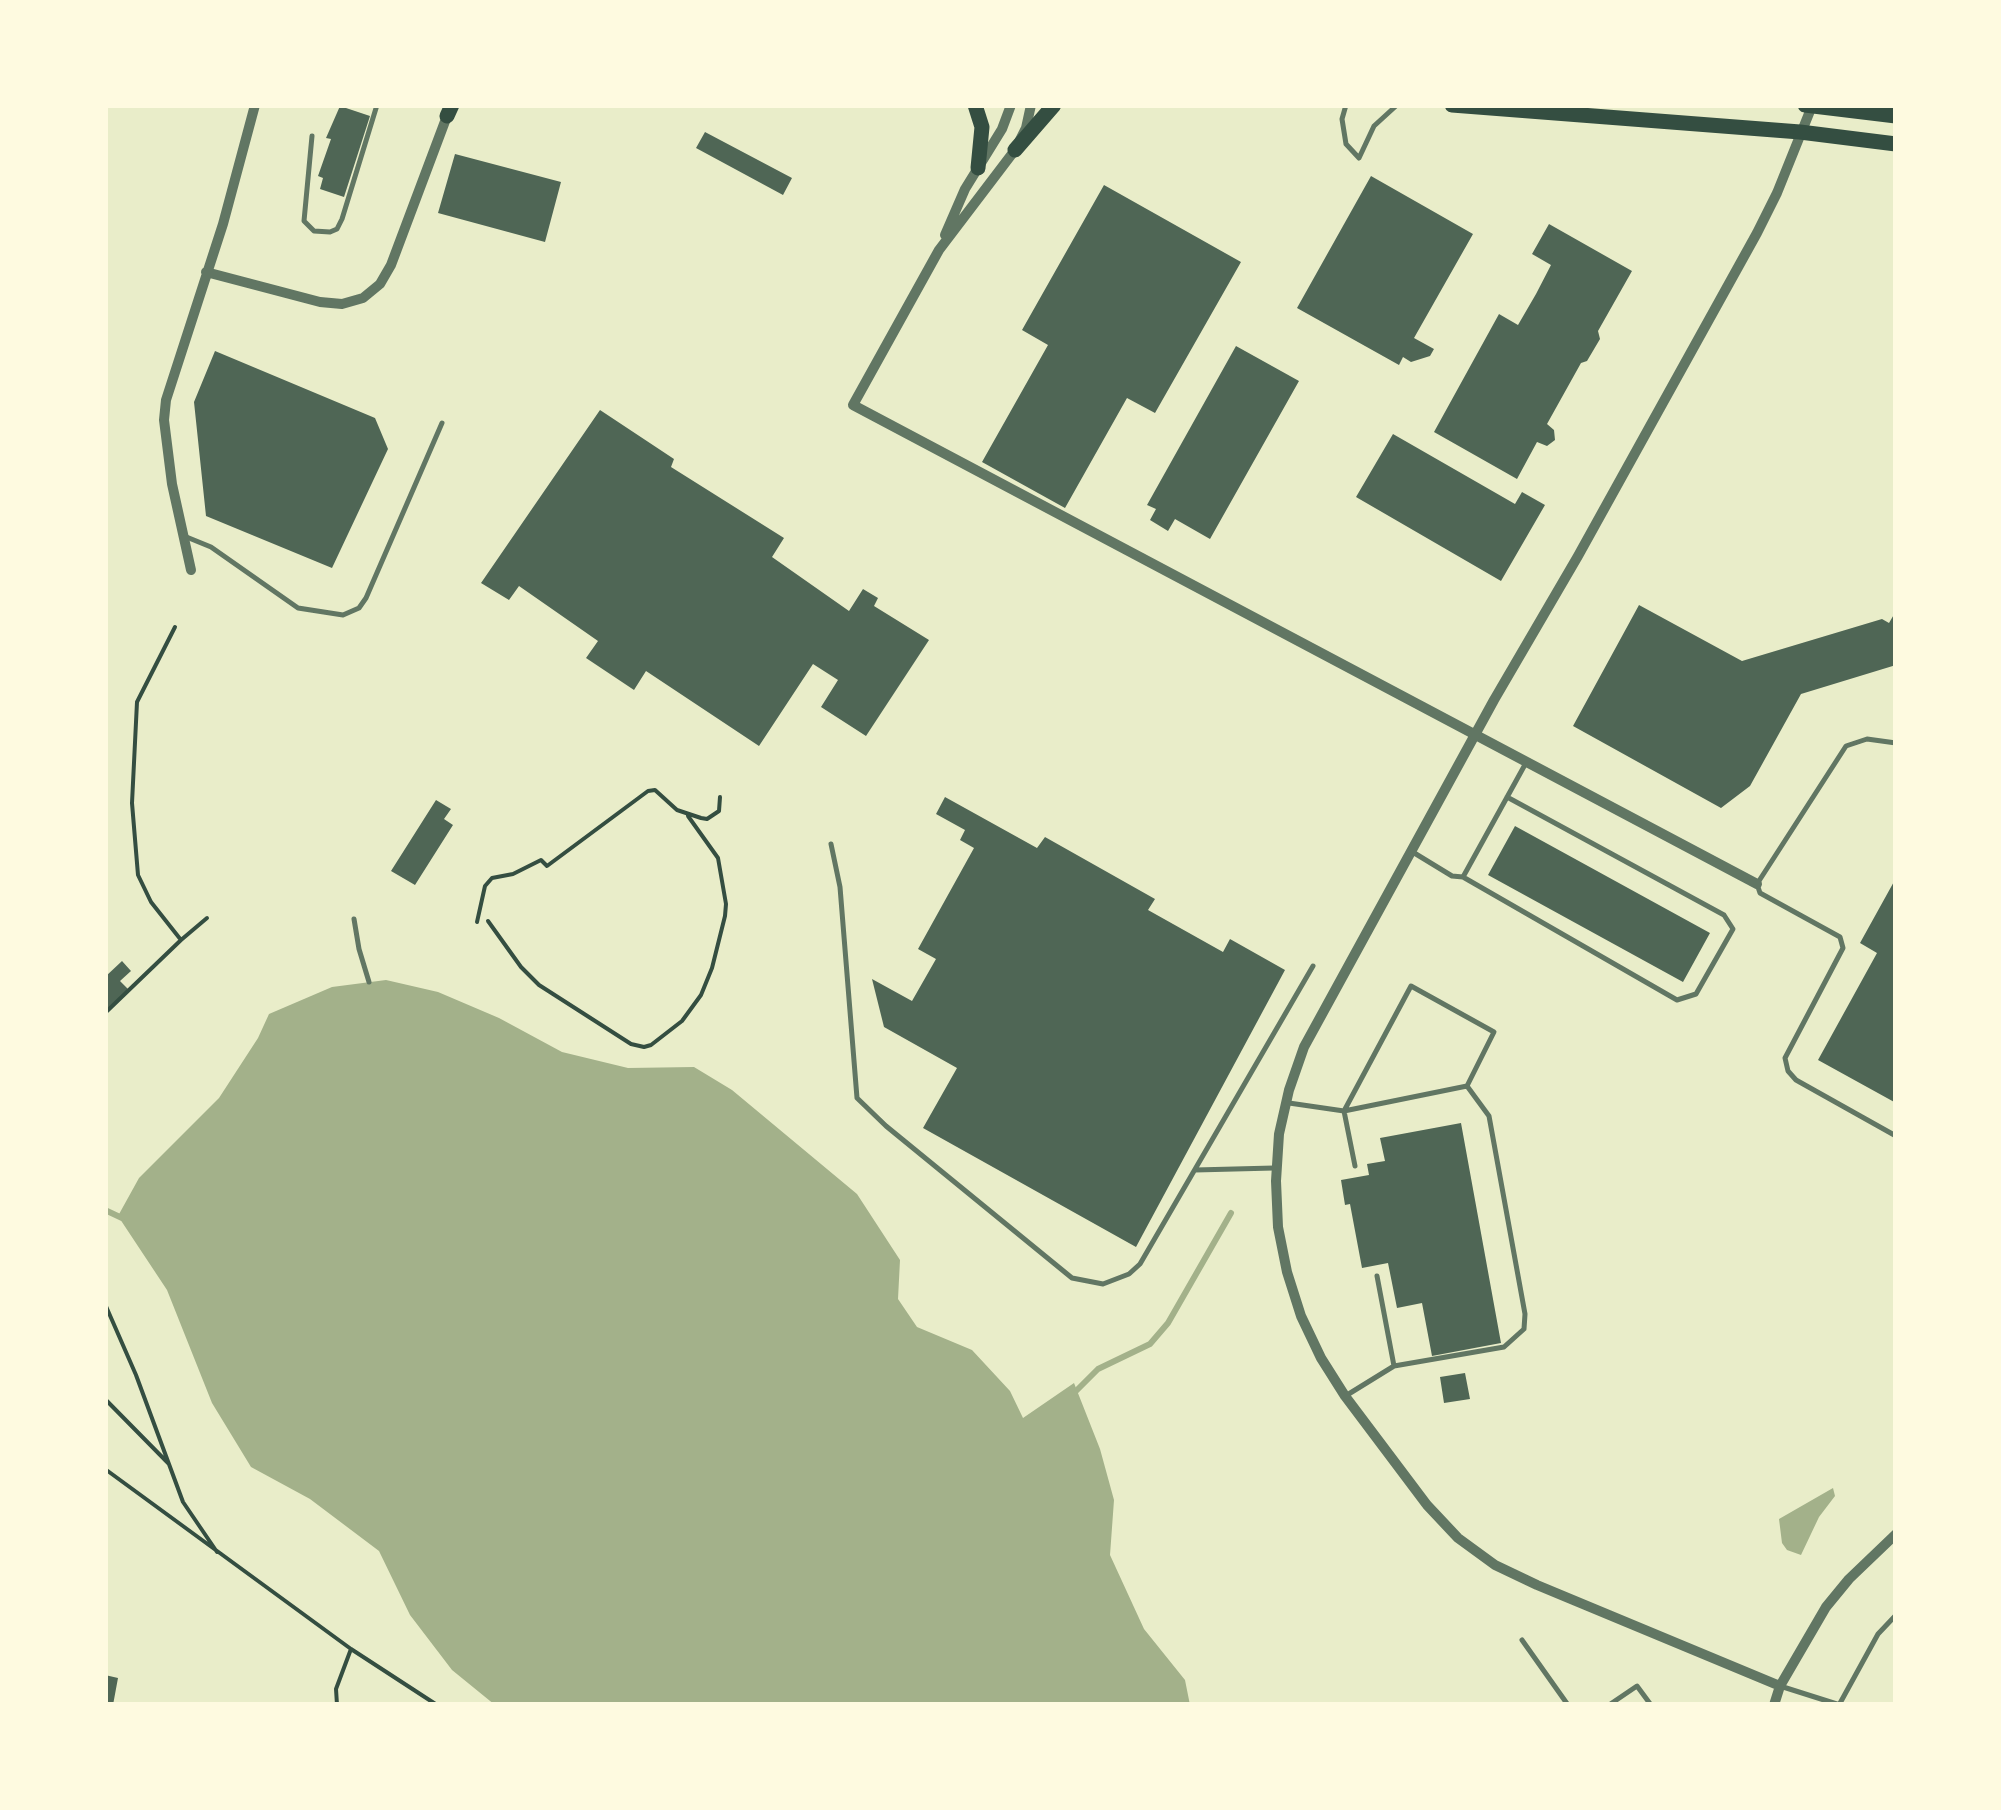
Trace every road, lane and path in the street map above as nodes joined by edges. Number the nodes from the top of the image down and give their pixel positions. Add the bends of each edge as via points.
1 (255, 105) edge
2 (377, 105) edge
3 (975, 105) edge
4 (1011, 105) edge
5 (1031, 105) edge
6 (1054, 105) edge
7 (1346, 105) edge
8 (1397, 105) edge
9 (1452, 105) edge
10 (1810, 105) edge
11 (448, 109) edge
12 (1896, 116) edge
13 (1800, 132) junction
14 (312, 136) dead end
15 (1896, 144) edge
16 (1015, 150) junction
17 (978, 168) junction
18 (939, 250) junction
19 (206, 272) junction
20 (442, 422) dead end
21 (182, 535) junction
22 (191, 570) dead end
23 (175, 627) dead end
24 (1477, 734) junction
25 (1896, 743) edge
26 (1527, 761) junction
27 (720, 797) dead end
28 (1507, 797) junction
29 (688, 816) junction
30 (831, 844) dead end
31 (1411, 852) junction
32 (1463, 877) junction
33 (1757, 884) junction
34 (207, 918) dead end
35 (354, 919) dead end
36 (488, 920) dead end
37 (477, 922) dead end
38 (181, 940) junction
39 (1313, 966) dead end
40 (370, 982) dead end
41 (105, 1013) edge
42 (1467, 1086) junction
43 (1286, 1102) junction
44 (1344, 1110) junction
45 (1896, 1136) edge
46 (1355, 1166) dead end
47 (1277, 1168) junction
48 (1195, 1170) junction
49 (1377, 1276) dead end
50 (105, 1304) edge
51 (1394, 1366) junction
52 (1345, 1396) junction
53 (105, 1399) edge
54 (171, 1466) junction
55 (105, 1469) edge
56 (1896, 1534) edge
57 (220, 1556) junction
58 (1896, 1616) edge
59 (1522, 1640) dead end
60 (351, 1649) junction
61 (1780, 1686) junction
62 (337, 1705) edge
63 (436, 1705) edge
64 (1568, 1705) edge
65 (1609, 1705) edge
66 (1651, 1705) edge
67 (1774, 1705) edge
68 (1839, 1705) edge

1 - 19 street
2 - 14 lane via 342,219 330,232 314,231 304,220
3 - 17 main road via 982,127
4 - 17 street
5 - 16 street
6 - 16 main road
7 - 8 lane via 1346,144 1359,158 1374,126
9 - 13 main road
10 - 12 main road
10 - 13 street
11 - 19 street via 391,266 363,298 320,302
13 - 15 main road
13 - 24 street via 1756,233
16 - 18 street
17 - 18 street
18 - 24 street via 853,405
19 - 21 street via 164,420
20 - 21 lane via 359,608 342,615 298,608
21 - 22 street
23 - 38 path via 137,702 132,803 138,875
24 - 26 street
24 - 31 street
25 - 33 lane via 1846,746
26 - 28 lane
26 - 33 street
27 - 29 path via 715,815
28 - 32 lane
28 - 32 lane via 1724,915 1733,929 1696,994 1676,1000
29 - 36 path via 718,858 726,916 701,995 651,1045 630,1044 540,984
29 - 37 path via 648,791 547,866 541,860 492,878
30 - 48 lane via 858,1098 886,1126 1072,1278 1104,1284 1140,1264
31 - 32 lane
31 - 43 street via 1304,1048
33 - 45 lane via 1760,892 1840,937 1844,948 1785,1058 1788,1072
34 - 38 path
35 - 40 lane
38 - 41 path
39 - 48 lane
42 - 44 lane
42 - 44 lane via 1494,1032 1411,986
42 - 51 lane via 1489,1116 1524,1329 1504,1346
43 - 44 lane
43 - 47 street
44 - 46 lane
47 - 48 lane
47 - 52 street via 1287,1272 1301,1316
49 - 51 lane
50 - 54 path
51 - 52 lane
52 - 61 street via 1426,1505 1495,1564
53 - 54 path
54 - 57 path via 183,1502
55 - 57 path
56 - 61 street via 1826,1607
57 - 60 path
58 - 68 lane via 1878,1634
59 - 64 lane
60 - 62 path via 336,1688
60 - 63 path
61 - 67 street
61 - 68 lane
65 - 66 lane via 1637,1686

